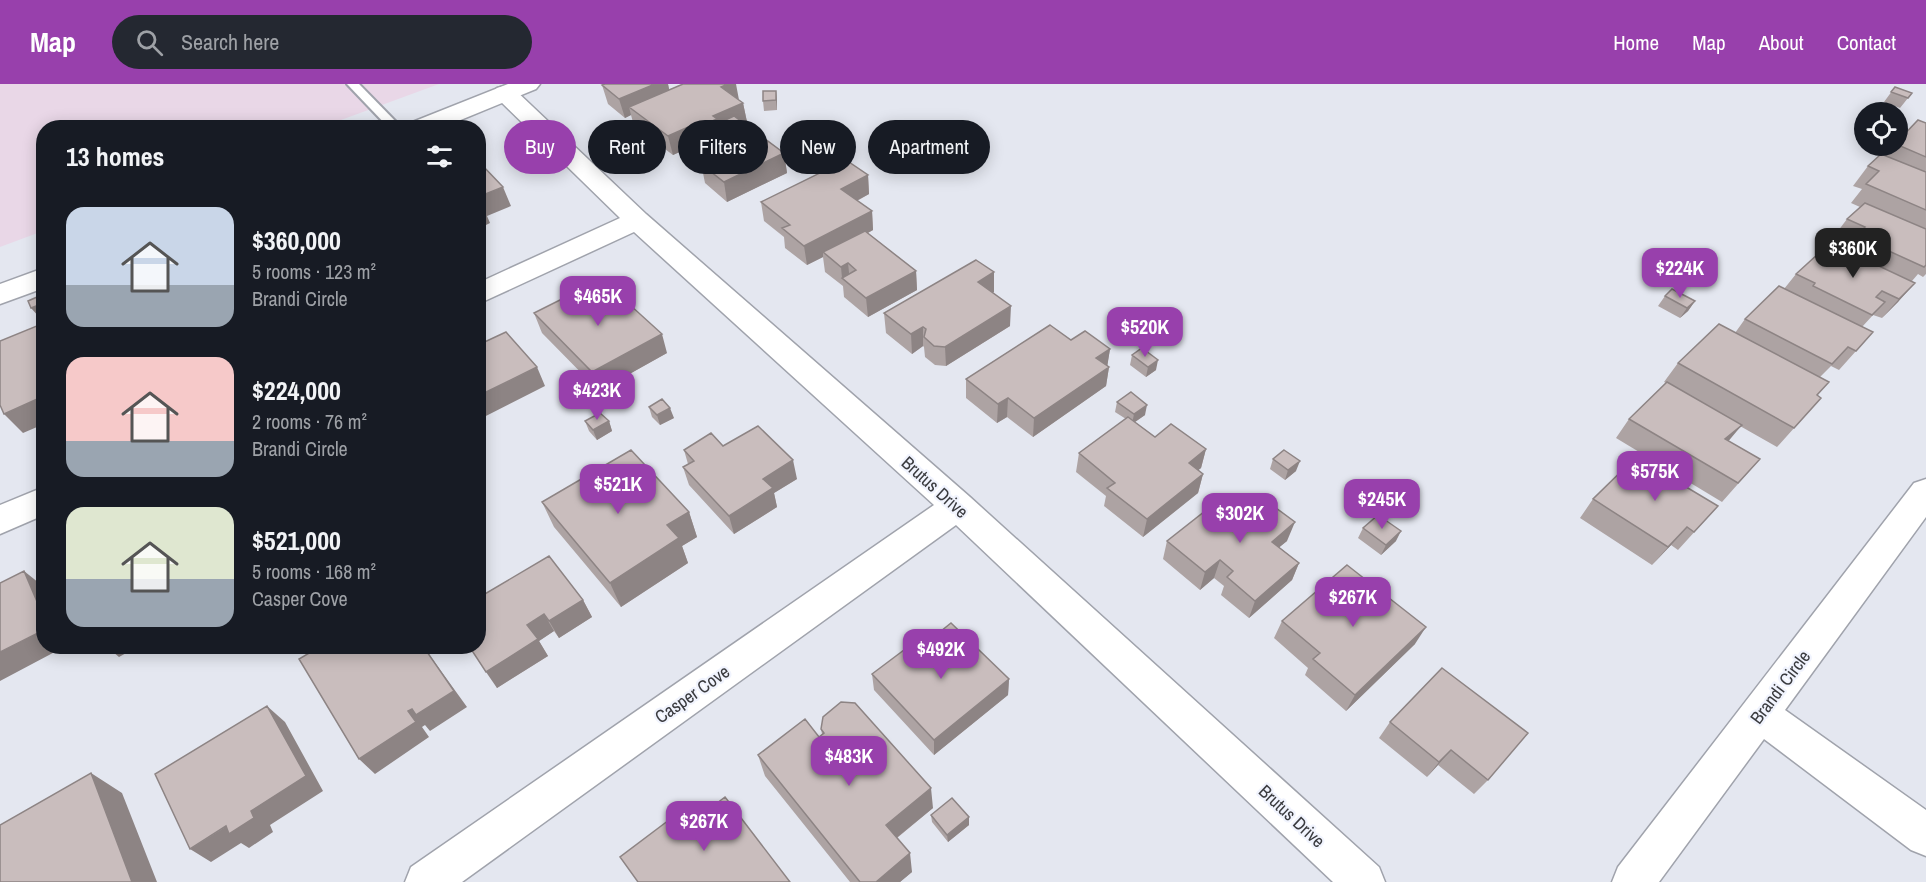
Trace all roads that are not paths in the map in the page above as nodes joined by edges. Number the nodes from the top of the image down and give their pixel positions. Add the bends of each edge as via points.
1 (353, 84) edge
2 (516, 89) edge
3 (388, 120) edge
4 (439, 120) edge
5 (637, 220) junction
6 (36, 280) edge
7 (486, 291) edge
8 (0, 295) edge
9 (1926, 492) edge
10 (36, 504) edge
11 (958, 506) junction
12 (0, 520) edge
13 (1760, 714) junction
14 (1926, 835) edge
15 (426, 882) edge
16 (1364, 882) edge
17 (1633, 882) edge

1 - 3 lane
2 - 4 street
2 - 5 street, Brutus Drive
5 - 7 street
5 - 11 street, Brutus Drive
6 - 8 street
9 - 13 street, Brandi Circle
10 - 12 street
11 - 15 street, Casper Cove
11 - 16 street, Brutus Drive
13 - 14 street
13 - 17 street, Brandi Circle

